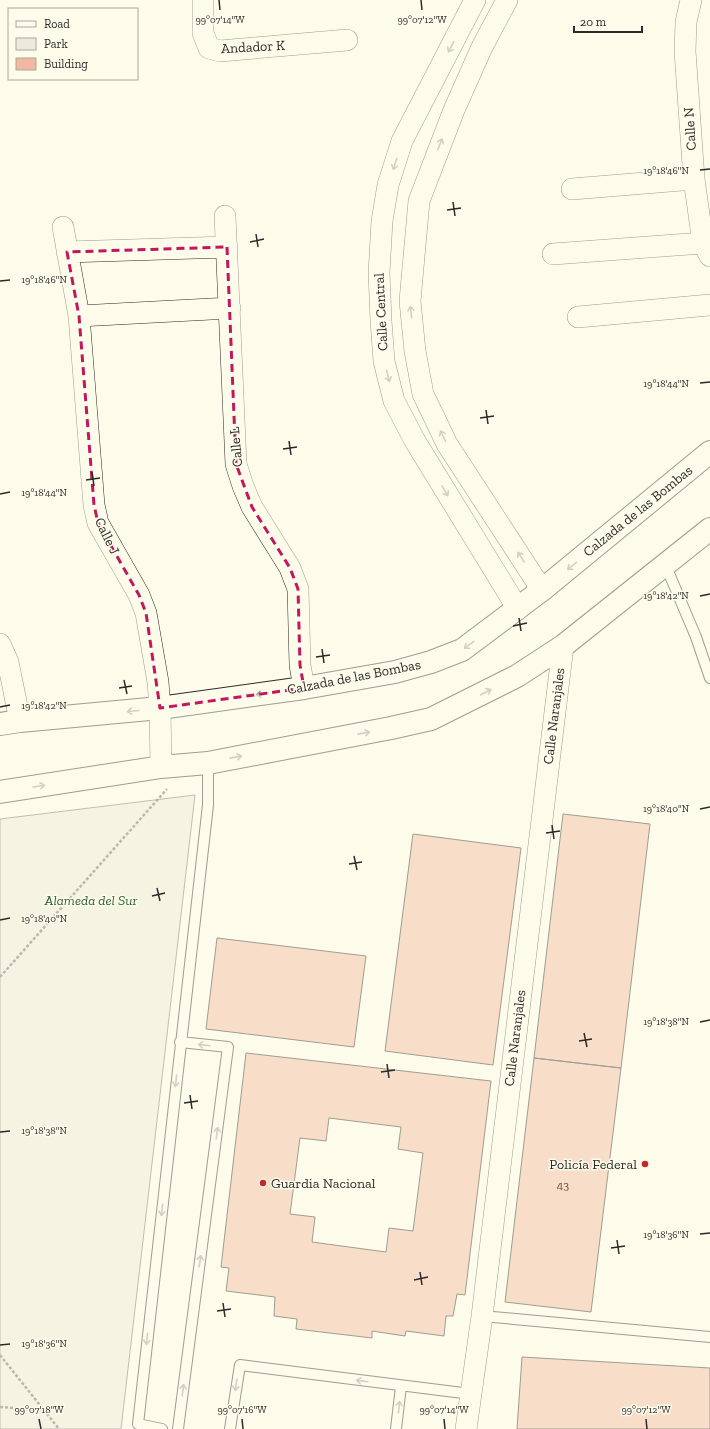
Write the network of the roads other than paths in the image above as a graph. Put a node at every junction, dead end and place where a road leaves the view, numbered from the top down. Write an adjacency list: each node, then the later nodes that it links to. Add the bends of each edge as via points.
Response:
1 (203, 0): 5 (street, Andador K, via 203,33 210,48 220,51)
2 (476, 0): 22 (street, Calle Central, one-way to 22, via 402,141 388,185 382,221 379,273 381,321 384,361 394,401 415,441)
3 (507, 0): 21 (street, Calle Central, one-way to 3, via 447,444 426,401 415,351 410,301 419,201 454,110 482,47)
4 (691, 0): 6 (street, Calle N, via 686,22 685,51)
5 (347, 40)
6 (694, 179): 7 (street); 11 (street, Calle N)
7 (572, 189)
8 (226, 216): 10 (street, Calle L)
9 (63, 227): 12 (street, Calle J)
10 (227, 247): 12 (street); 15 (street, Calle L)
11 (706, 249): 13 (street)
12 (67, 252): 16 (street, Calle J)
13 (553, 254)
14 (710, 304): 17 (street)
15 (230, 308): 16 (street); 26 (street, Calle L, via 236,464 242,486 252,507 290,568 298,589 300,664)
16 (79, 316): 27 (street, Calle J, via 94,505 98,524 139,595 146,613)
17 (578, 317)
18 (710, 452): 21 (main road, Calzada de las Bombas, one-way to 21)
19 (710, 529): 20 (main road)
20 (665, 564): 24 (main road); 25 (lane, via 696,637)
21 (542, 590): 22 (main road, Calzada de las Bombas)
22 (518, 609): 26 (main road, Calzada de las Bombas, one-way to 26, via 462,650 431,662 395,672)
23 (0, 644): 28 (street, via 8,662)
24 (563, 646): 29 (main road, one-way to 24, via 431,719 517,676); 33 (street, Calle Naranjales)
25 (710, 678)
26 (304, 688): 27 (main road, Calzada de las Bombas, one-way to 27)
27 (160, 708): 28 (main road, Calzada de las Bombas, one-way to 28); 30 (street, Calle J)
28 (10, 723)
29 (198, 764): 30 (main road); 32 (lane, via 208,806)
30 (161, 767): 31 (main road, one-way to 30)
31 (0, 792)
32 (180, 1042): 37 (lane, one-way to 37, via 138,1424); 38 (lane, one-way to 32, via 228,1048)
33 (482, 1316): 34 (lane); 36 (street, Calle Naranjales)
34 (710, 1337)
35 (401, 1386): 36 (lane); 39 (lane, one-way to 39, via 240,1365); 40 (lane, one-way to 35)
36 (471, 1394): 41 (street, Calle Naranjales)
37 (162, 1429)
38 (178, 1429)
39 (230, 1429)
40 (396, 1429)
41 (466, 1429)

